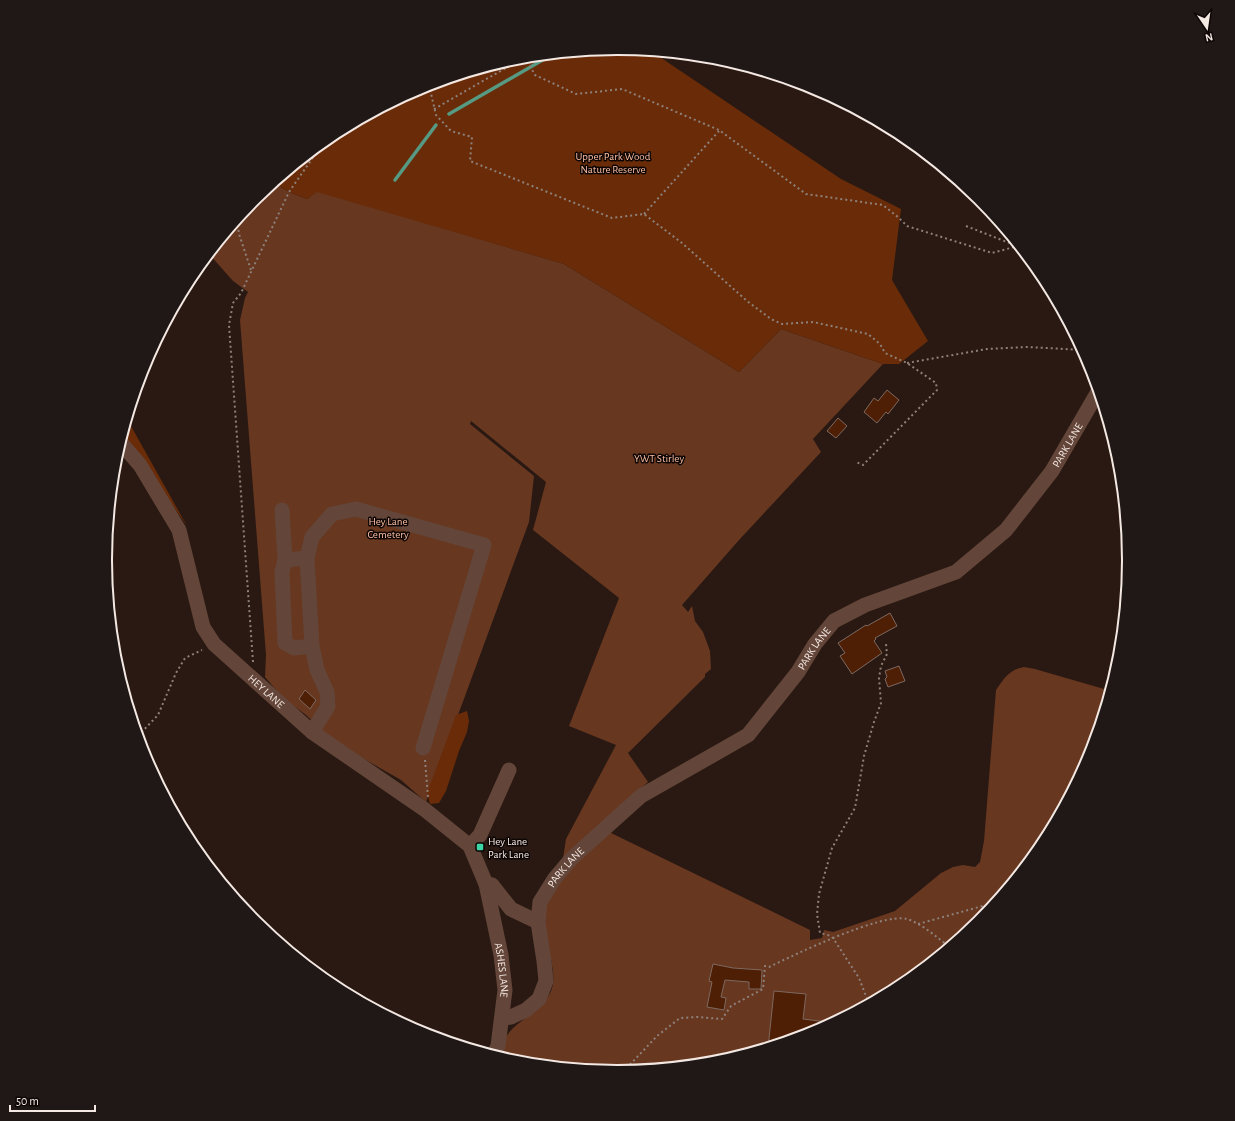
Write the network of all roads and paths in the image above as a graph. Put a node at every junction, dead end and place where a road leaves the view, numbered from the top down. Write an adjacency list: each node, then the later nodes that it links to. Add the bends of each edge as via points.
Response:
1 (528, 63): 5 (path, via 535,76 576,94 622,89)
2 (506, 68): 4 (path)
3 (430, 91): 4 (path)
4 (434, 109): 7 (path, via 436,115 451,131 472,137 470,161 612,218)
5 (719, 130): 7 (path); 11 (path, via 806,194 883,205 907,226 992,253)
6 (314, 156): 12 (path, via 289,192)
7 (644, 214): 14 (path, via 771,319 782,324 813,322 868,334 880,344 885,353)
8 (238, 226): 12 (path)
9 (966, 226): 10 (path)
10 (1011, 243)
11 (1014, 247)
12 (251, 271): 24 (path, via 241,293 233,303 229,324 254,664)
13 (1077, 350): 14 (path, via 1028,347 987,349)
14 (907, 363): 17 (path, via 936,383 937,390 863,465)
15 (1095, 396): 33 (street, PARK LANE, via 1052,471 1006,530 956,572 865,605 834,621 748,735 640,796 572,858 554,878 540,902)
16 (125, 448): 21 (street, HEY LANE, via 140,465 179,530 203,627)
17 (856, 462)
18 (282, 510): 20 (street)
19 (307, 558): 20 (street); 23 (street); 27 (street, via 312,537 332,514 356,509 484,545)
20 (285, 560): 23 (street, via 282,572 285,643 294,648)
21 (214, 644): 24 (street, HEY LANE); 25 (path, via 185,658 158,715)
22 (886, 644): 35 (path, via 887,654 879,678 881,704 864,756 855,808 832,848 819,894 816,914 820,933)
23 (312, 646): 26 (street, via 317,670 327,692 328,706)
24 (246, 674): 26 (street, HEY LANE)
25 (142, 732)
26 (312, 732): 29 (street, HEY LANE)
27 (423, 748): 29 (path, via 429,800)
28 (509, 770): 30 (street, via 480,835)
29 (424, 809): 30 (street, HEY LANE)
30 (470, 846): 31 (street, HEY LANE)
31 (486, 884): 33 (street, via 492,885 511,910); 38 (street, ASHES LANE, via 501,955 505,990)
32 (988, 905): 34 (path)
33 (538, 922): 38 (street, PARK LANE, via 546,981 539,999 526,1010 511,1018)
34 (918, 924): 35 (path, via 905,918 891,919); 36 (path)
35 (833, 938): 37 (path, via 859,978); 40 (path, via 765,966 763,989 731,1006 722,1019 680,1018 657,1036)
36 (947, 945)
37 (867, 1000)
38 (502, 1018): 39 (street, ASHES LANE)
39 (496, 1051)
40 (629, 1066)

